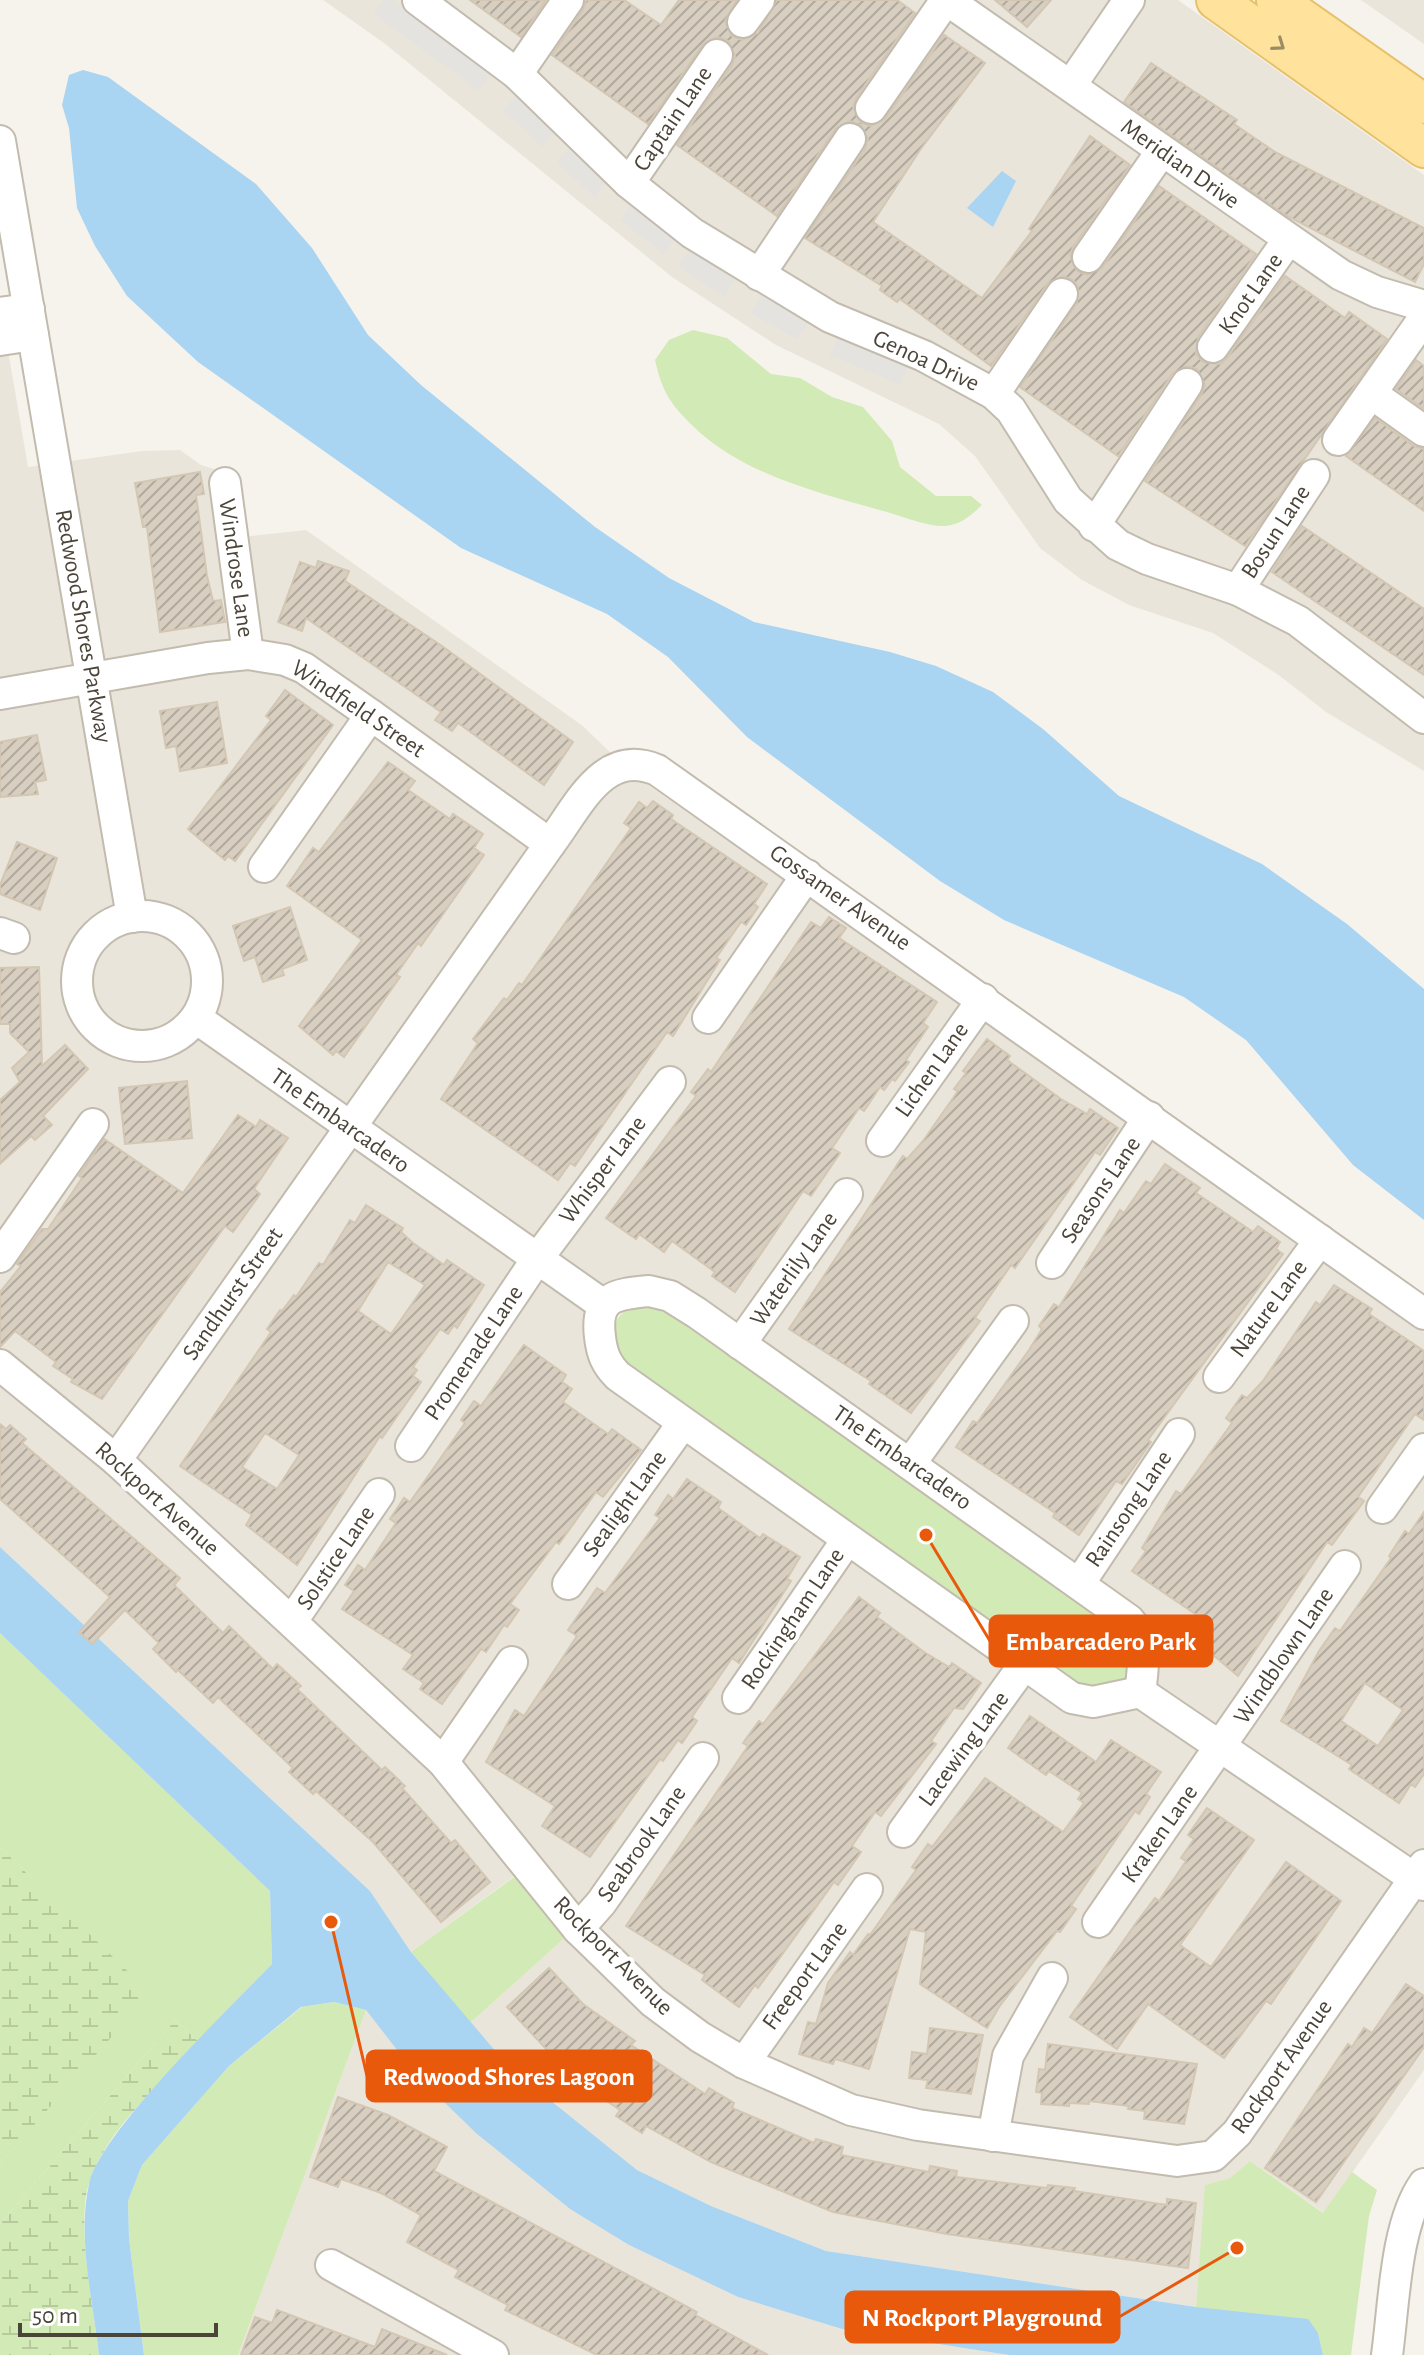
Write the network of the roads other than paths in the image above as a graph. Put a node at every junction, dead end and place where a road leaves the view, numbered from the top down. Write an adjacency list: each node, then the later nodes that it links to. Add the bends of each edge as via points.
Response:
1 (418, 0): 8 (street, Genoa Drive)
2 (568, 0): 8 (street)
3 (946, 0): 9 (street, Meridian Drive); 11 (street)
4 (1129, 0): 9 (street)
5 (1216, 0): 14 (main road, one-way to 14)
6 (1276, 0): 10 (main road)
7 (717, 55): 16 (street, Captain Lane)
8 (517, 74): 16 (street, Genoa Drive)
9 (1071, 85): 15 (street, Meridian Drive)
10 (1424, 104)
11 (871, 108)
12 (850, 139): 19 (street)
13 (0, 141): 23 (street, Redwood Shores Parkway)
14 (1424, 148)
15 (1161, 152): 17 (street, Meridian Drive); 18 (street)
16 (629, 183): 19 (street, Genoa Drive, via 692,233)
17 (1288, 240): 21 (street, Meridian Drive, via 1357,284); 25 (street, Knot Lane)
18 (1088, 257)
19 (759, 275): 27 (street, Genoa Drive, via 830,317 924,356)
20 (1062, 294): 27 (street)
21 (1424, 306)
22 (1424, 318): 28 (street)
23 (21, 319): 24 (street); 36 (street, Redwood Shores Parkway)
24 (0, 340)
25 (1213, 347)
26 (1187, 384): 33 (street)
27 (994, 394): 33 (street, Genoa Drive, via 1011,410 1068,500)
28 (1372, 394): 29 (street); 30 (street)
29 (1424, 431)
30 (1338, 440)
31 (1314, 475): 34 (street, Bosun Lane)
32 (225, 483): 35 (street, Windrose Lane)
33 (1094, 526): 34 (street, Genoa Drive, via 1147,559)
34 (1238, 590): 39 (street, Genoa Drive, via 1298,621)
35 (248, 654): 36 (street, Windfield Street); 38 (street, Windfield Street, via 304,668)
36 (92, 679): 37 (street); 43 (street, Redwood Shores Parkway)
37 (0, 694)
38 (371, 715): 40 (street, Windfield Street); 41 (street)
39 (1424, 718)
40 (550, 844): 42 (street, Gossamer Avenue, via 603,773 616,766 645,765); 50 (street, Gossamer Avenue)
41 (264, 867)
42 (807, 875): 44 (street, Gossamer Avenue); 46 (street)
43 (132, 917): 45 (street, via 176,926 198,946 207,989); 45 (street, via 97,935 82,958 77,984 91,1022 112,1039 152,1045 177,1036)
44 (983, 999): 48 (street, Gossamer Avenue); 51 (street, Lichen Lane)
45 (196, 1018): 50 (street, The Embarcadero)
46 (708, 1018)
47 (670, 1082): 55 (street, Whisper Lane)
48 (1149, 1117): 53 (street, Gossamer Avenue); 56 (street, Seasons Lane)
49 (93, 1124): 54 (street)
50 (350, 1129): 55 (street, The Embarcadero); 67 (street, Sandhurst Street)
51 (882, 1141)
52 (847, 1194): 60 (street, Waterlily Lane)
53 (1320, 1240): 58 (street, Gossamer Avenue); 62 (street, Nature Lane)
54 (0, 1257)
55 (537, 1259): 57 (street, The Embarcadero); 65 (street, Promenade Lane)
56 (1052, 1263)
57 (602, 1304): 60 (street, The Embarcadero, via 632,1292 670,1296); 63 (street, via 598,1318 605,1363)
58 (1424, 1314)
59 (1013, 1321): 68 (street)
60 (740, 1344): 68 (street, The Embarcadero)
61 (0, 1365): 67 (street, Rockport Avenue)
62 (1219, 1377)
63 (683, 1423): 71 (street); 73 (street, Sealight Lane)
64 (1179, 1434): 74 (street, Rainsong Lane)
65 (411, 1446)
66 (1424, 1449): 70 (street)
67 (116, 1460): 75 (street, Rockport Avenue)
68 (910, 1464): 74 (street, The Embarcadero)
69 (379, 1494): 75 (street, Solstice Lane)
70 (1382, 1508)
71 (847, 1540): 77 (street); 79 (street, Rockingham Lane)
72 (1345, 1566): 80 (street, Windblown Lane)
73 (568, 1584)
74 (1079, 1584): 78 (street, The Embarcadero, via 1136,1629 1144,1667)
75 (292, 1621): 82 (street, Rockport Avenue)
76 (512, 1662): 82 (street)
77 (1024, 1665): 78 (street, via 1080,1700 1116,1700); 83 (street, Lacewing Lane)
78 (1140, 1692): 80 (street)
79 (738, 1698)
80 (1222, 1746): 84 (street); 86 (street, Kraken Lane)
81 (703, 1758): 87 (street, Seabrook Lane)
82 (443, 1762): 87 (street, Rockport Avenue)
83 (903, 1832)
84 (1421, 1876): 90 (street, Rockport Avenue, via 1237,2133 1213,2156 1177,2161)
85 (867, 1889): 89 (street, Freeport Lane)
86 (1098, 1922)
87 (578, 1929): 89 (street, Rockport Avenue, via 653,2002)
88 (1052, 1978): 90 (street, via 1008,2056)
89 (744, 2063): 90 (street, Rockport Avenue, via 851,2110)
90 (993, 2136)
91 (1424, 2184): 94 (street, via 1407,2225)
92 (331, 2265): 93 (street)
93 (493, 2355)
94 (1387, 2355)

